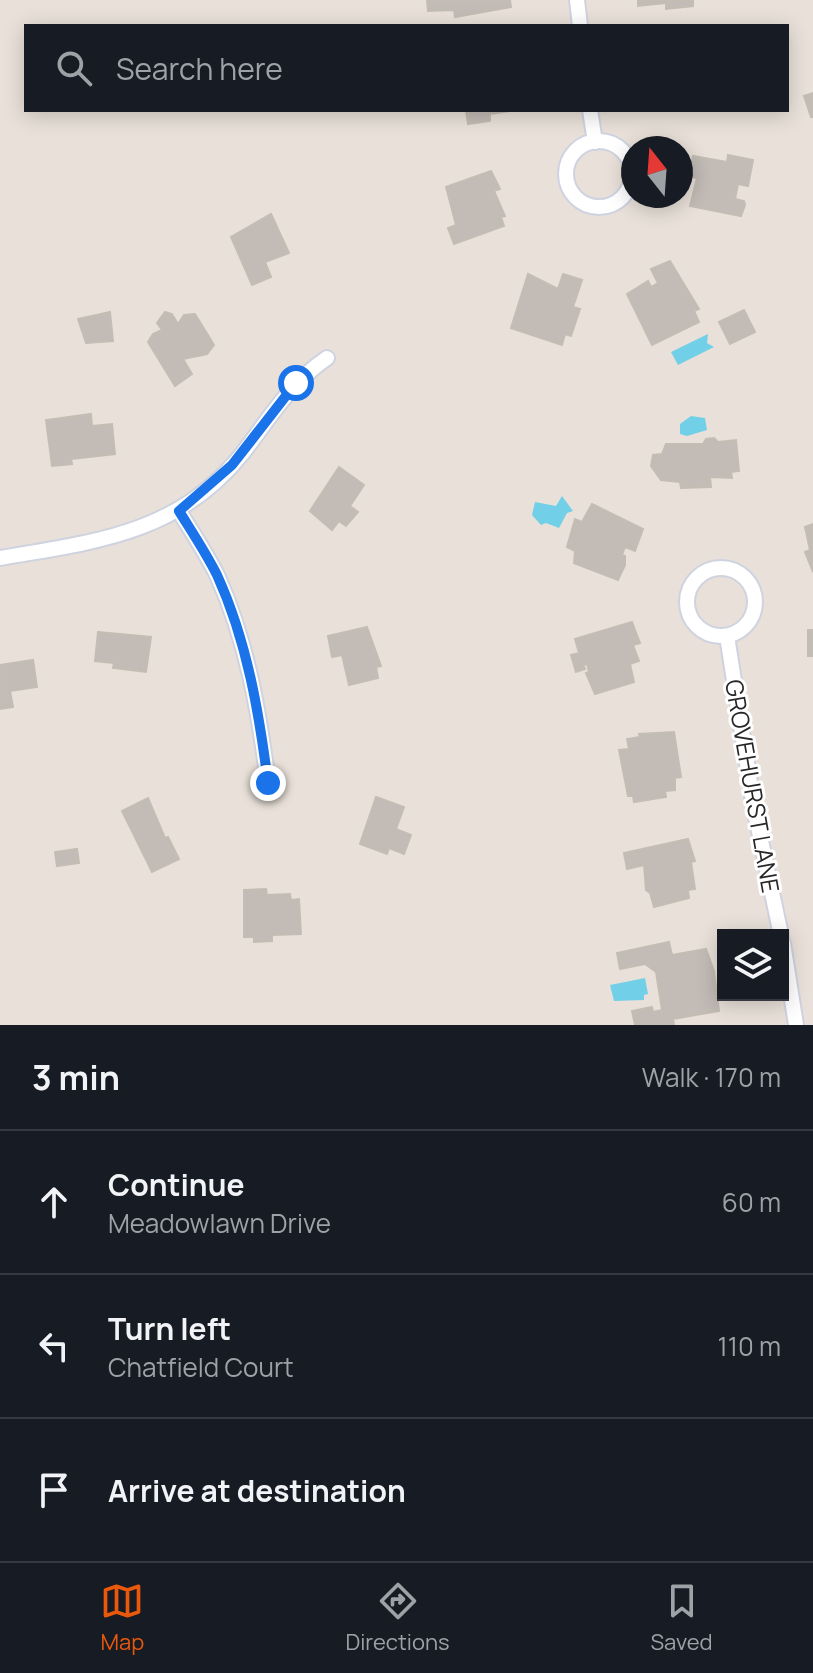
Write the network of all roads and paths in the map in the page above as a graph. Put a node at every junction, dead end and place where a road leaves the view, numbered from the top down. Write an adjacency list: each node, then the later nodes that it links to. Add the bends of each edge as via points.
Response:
1 (577, 0): 2 (street)
2 (580, 24)
3 (590, 112): 4 (street)
4 (595, 142): 4 (street, via 571,156 565,178 581,203 602,208 628,192 632,171 622,150)
5 (327, 358): 6 (street, via 296,383 225,473)
6 (179, 511): 7 (street, via 119,535); 9 (street, via 216,574 243,642)
7 (0, 558)
8 (727, 636): 8 (street, via 746,626 755,595 743,575 709,570 692,585 687,607 697,626); 10 (street, GROVEHURST LANE)
9 (268, 783)
10 (780, 929)
11 (789, 981): 12 (street)
12 (796, 1025)

